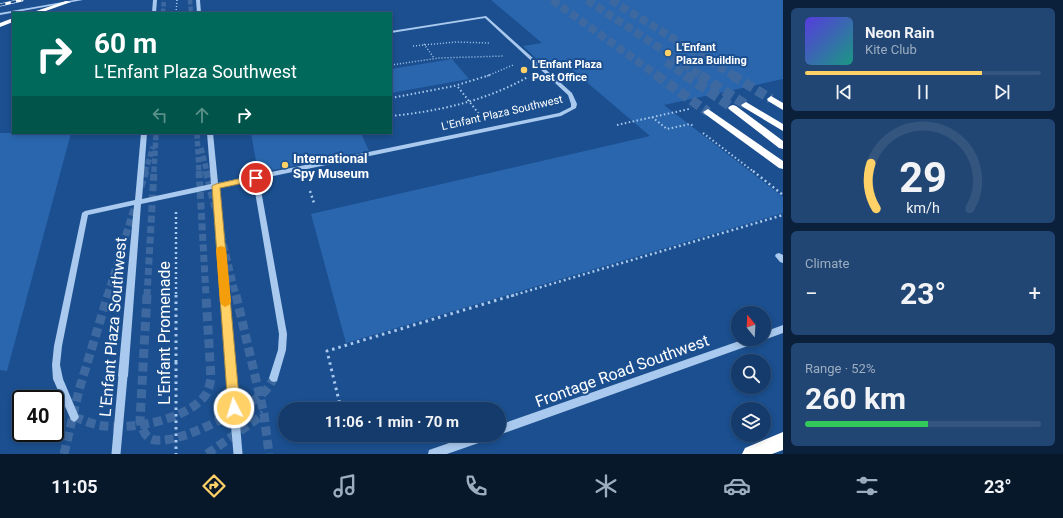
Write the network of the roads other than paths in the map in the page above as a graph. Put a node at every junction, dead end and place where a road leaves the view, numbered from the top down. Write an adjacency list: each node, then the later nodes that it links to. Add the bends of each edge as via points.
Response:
1 (81, 0): 4 (street)
2 (155, 0): 6 (street)
3 (198, 0): 7 (street)
4 (68, 2): 5 (highway); 8 (street)
5 (36, 12)
6 (154, 12)
7 (199, 12)
8 (0, 14)
9 (12, 20): 10 (highway)
10 (0, 25)
11 (392, 32): 22 (street, L'Enfant Plaza Southwest, via 486,17 570,94 573,108 561,114)
12 (771, 99): 14 (highway)
13 (746, 105): 17 (highway)
14 (783, 106)
15 (733, 108): 20 (highway)
16 (708, 112): 21 (highway)
17 (783, 128)
18 (144, 134): 24 (street, L'Enfant Plaza Southwest)
19 (210, 134): 23 (street)
20 (783, 146)
21 (783, 166)
22 (256, 178): 23 (street, L'Enfant Plaza Southwest); 28 (street, via 283,334 282,350)
23 (216, 186): 24 (street, L'Enfant Plaza Southwest); 34 (street, bridge)
24 (139, 202): 29 (street, via 85,213 56,365 58,379); 33 (street, L'Enfant Plaza Southwest, bridge)
25 (783, 329): 26 (street)
26 (771, 333)
27 (736, 346): 30 (street, Frontage Road Southwest)
28 (274, 378)
29 (74, 417)
30 (506, 428)
31 (783, 441): 36 (highway)
32 (466, 442): 35 (street)
33 (116, 454)
34 (238, 454)
35 (433, 454)
36 (751, 454)

